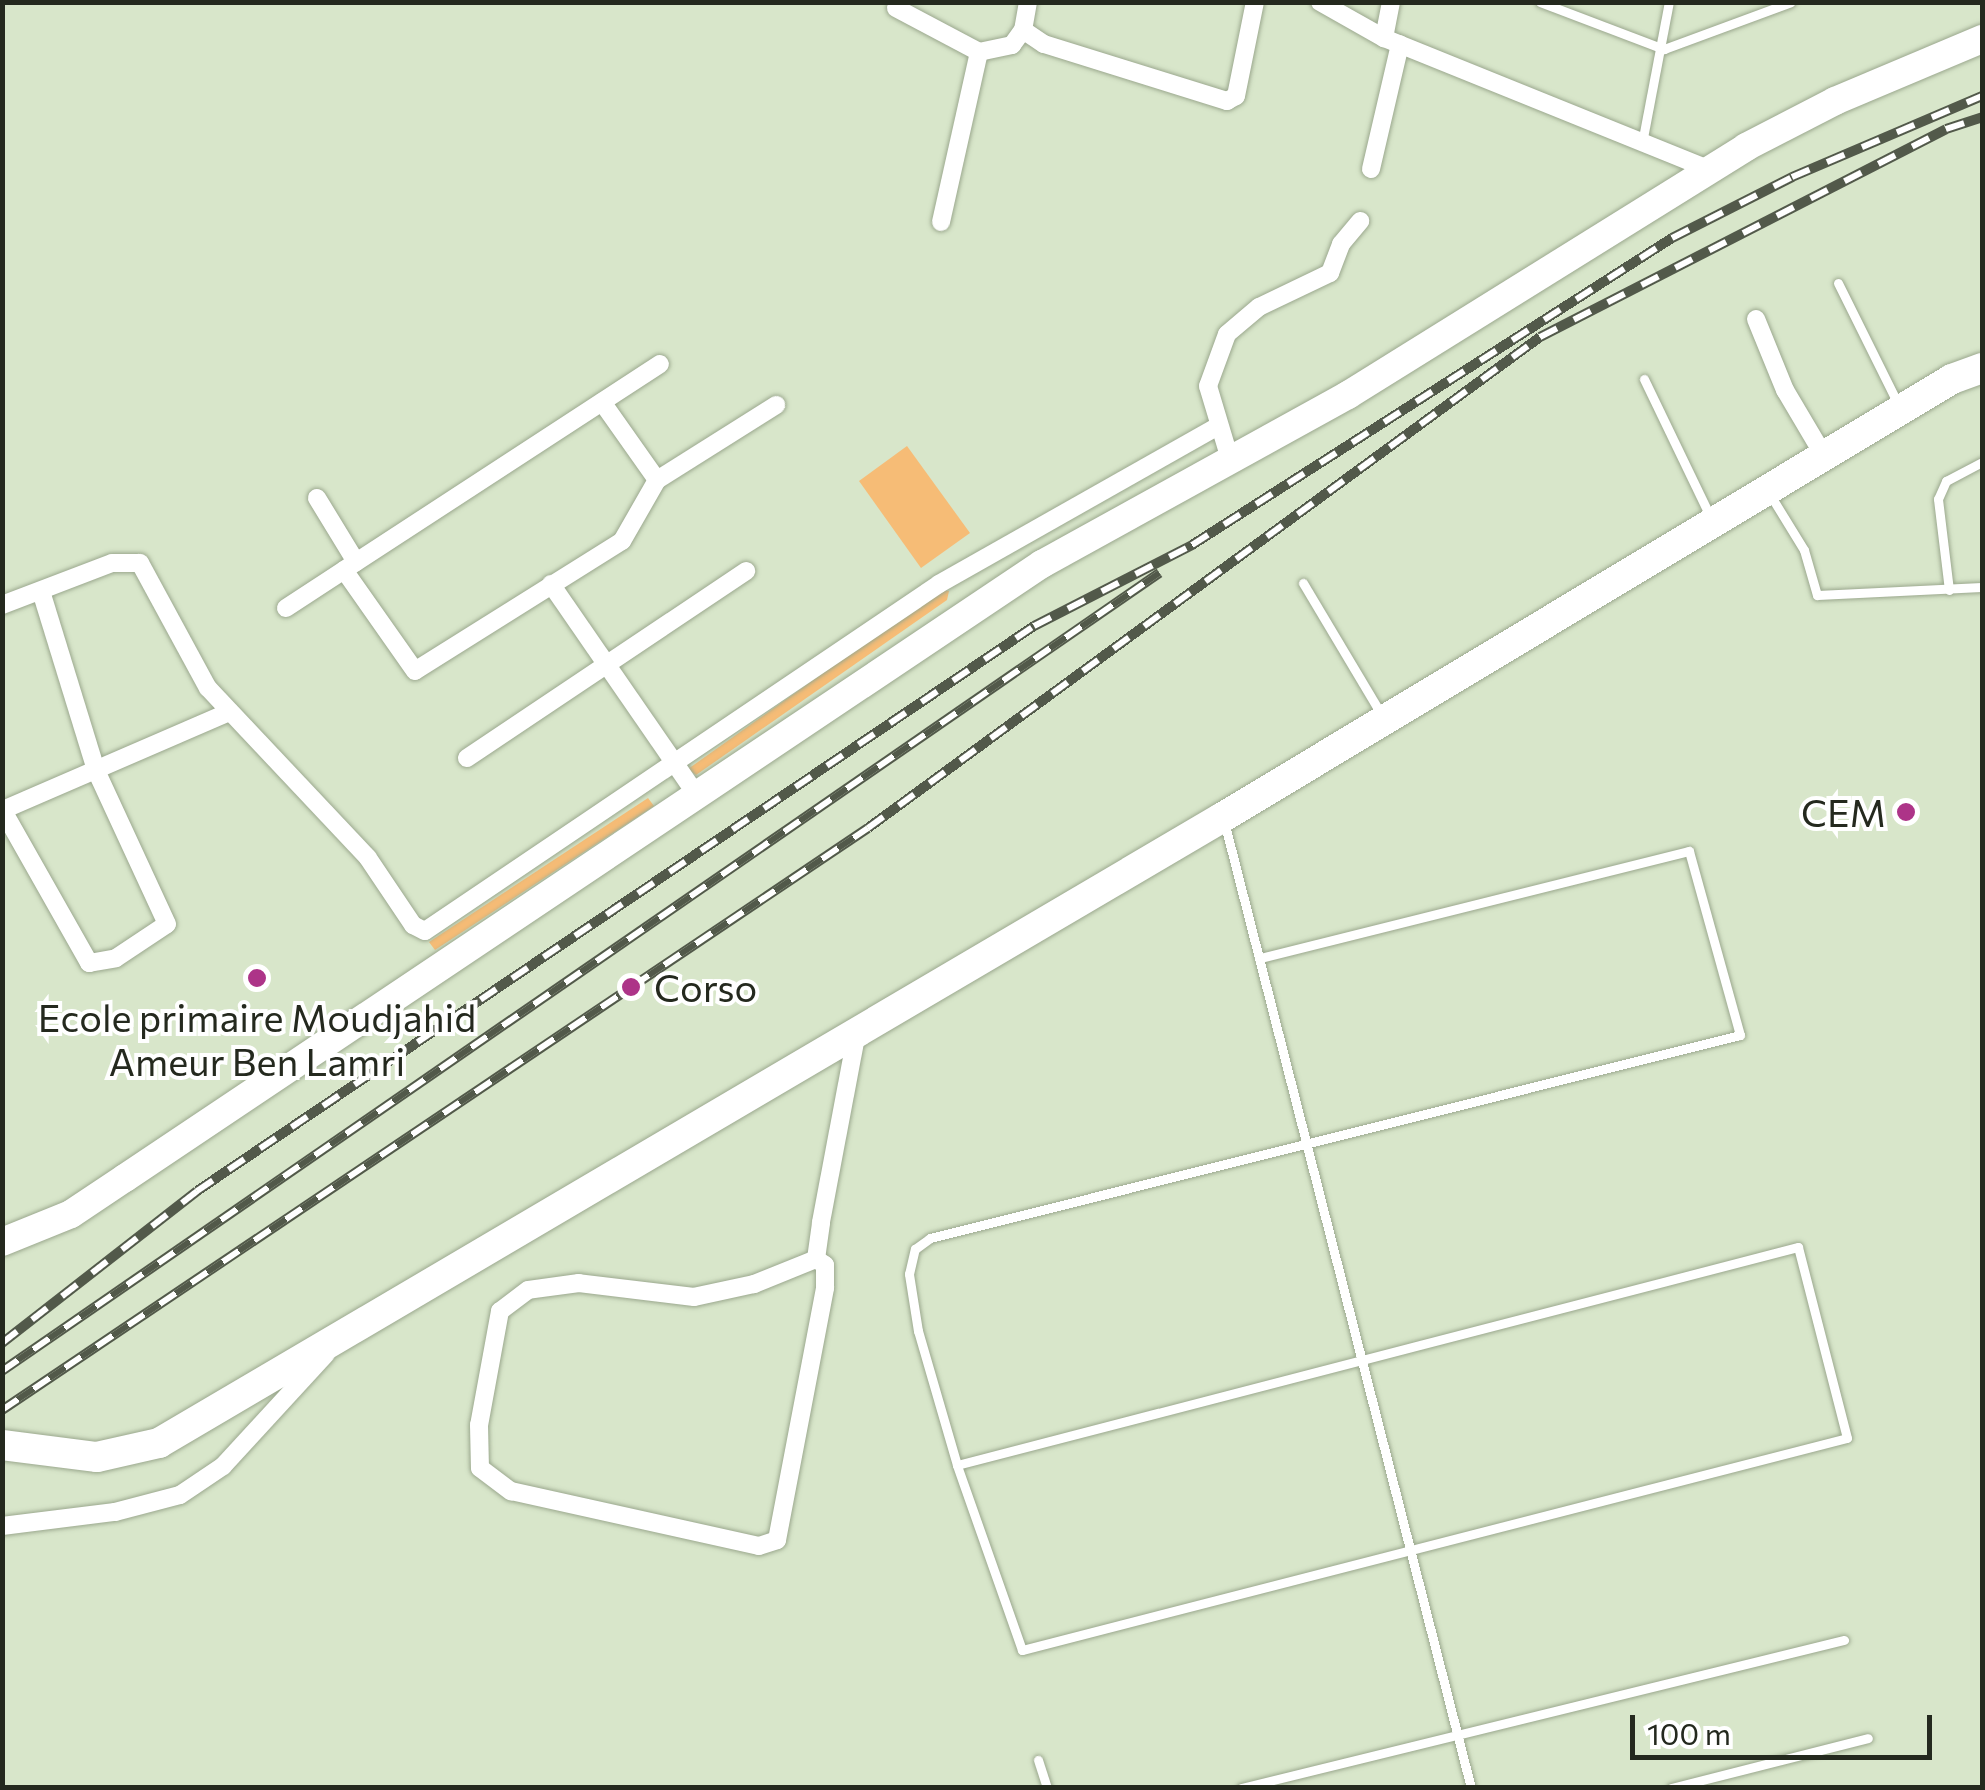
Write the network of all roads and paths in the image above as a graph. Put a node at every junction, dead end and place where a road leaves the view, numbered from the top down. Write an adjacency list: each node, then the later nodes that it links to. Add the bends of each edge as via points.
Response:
1 (1028, 2): 9 (street)
2 (1255, 2): 9 (street, via 1236,96 1227,101 1044,44)
3 (1320, 2): 11 (street)
4 (1391, 2): 11 (street)
5 (1540, 2): 12 (lane)
6 (1670, 2): 12 (lane)
7 (1791, 2): 12 (lane)
8 (896, 8): 13 (street)
9 (1023, 30): 13 (street, via 1012,45)
10 (1982, 39): 16 (street, via 1835,101)
11 (1392, 41): 14 (street); 15 (street)
12 (1664, 49): 14 (lane)
13 (979, 52): 18 (street)
14 (1642, 143): 16 (street)
15 (1372, 169)
16 (1708, 170): 28 (street, via 1348,395)
17 (1360, 221): 27 (street, via 1330,273 1259,307 1227,334 1208,386)
18 (941, 222)
19 (1838, 283): 26 (lane)
20 (1756, 318): 29 (street, via 1785,390)
21 (660, 364): 24 (street)
22 (1982, 368): 26 (main road)
23 (1644, 378): 34 (lane)
24 (602, 402): 31 (street); 35 (street)
25 (776, 405): 31 (street)
26 (1901, 410): 29 (main road)
27 (1218, 426): 28 (street); 48 (street, via 938,584)
28 (1230, 456): 50 (street, via 954,618)
29 (1824, 456): 32 (main road)
30 (1982, 462): 40 (lane, via 1946,481 1938,499)
31 (656, 480): 38 (street, via 622,541)
32 (1767, 491): 34 (main road); 40 (lane, via 1804,550 1817,595)
33 (316, 498): 35 (street)
34 (1714, 523): 46 (main road)
35 (350, 566): 38 (street, via 414,670); 43 (street)
36 (746, 571): 44 (street)
37 (1303, 583): 46 (lane)
38 (551, 584): 44 (street)
39 (1982, 587): 40 (lane)
40 (1948, 590)
41 (42, 595): 42 (street); 45 (street, via 112,562 140,563 208,688); 49 (street)
42 (2, 605)
43 (286, 608)
44 (608, 666): 47 (street); 48 (street)
45 (230, 712): 48 (street, via 368,858 413,925 425,931); 49 (street)
46 (1385, 720): 52 (main road)
47 (467, 758)
48 (673, 761): 50 (street)
49 (96, 770): 51 (street); 51 (street, via 168,920 116,958 89,962 79,952)
50 (696, 796): 56 (street, via 71,1214)
51 (3, 809)
52 (1223, 817): 53 (lane); 54 (main road)
53 (1259, 958): 55 (lane); 55 (lane, via 1688,851 1740,1036)
54 (857, 1029): 57 (street); 58 (main road)
55 (1307, 1144): 59 (lane); 61 (lane, via 930,1238 915,1249 909,1274 918,1332)
56 (2, 1242)
57 (816, 1259): 57 (street, via 825,1265 825,1288 777,1540 759,1546 511,1490 480,1468 478,1426 500,1311 528,1290 579,1283 694,1296 754,1284)
58 (339, 1340): 60 (main road, via 158,1442 98,1457); 62 (street, via 223,1466 180,1495 115,1512)
59 (1362, 1361): 61 (lane); 63 (lane); 63 (lane, via 1798,1247 1823,1342 1847,1438)
60 (2, 1445)
61 (957, 1466): 63 (lane, via 1022,1650)
62 (2, 1526)
63 (1411, 1551): 65 (lane)
64 (1844, 1640): 65 (lane)
65 (1459, 1738): 69 (lane); 70 (lane)
66 (1868, 1738): 71 (lane)
67 (1038, 1760): 68 (lane)
68 (1047, 1788)
69 (1242, 1788)
70 (1471, 1788)
71 (1671, 1788)

